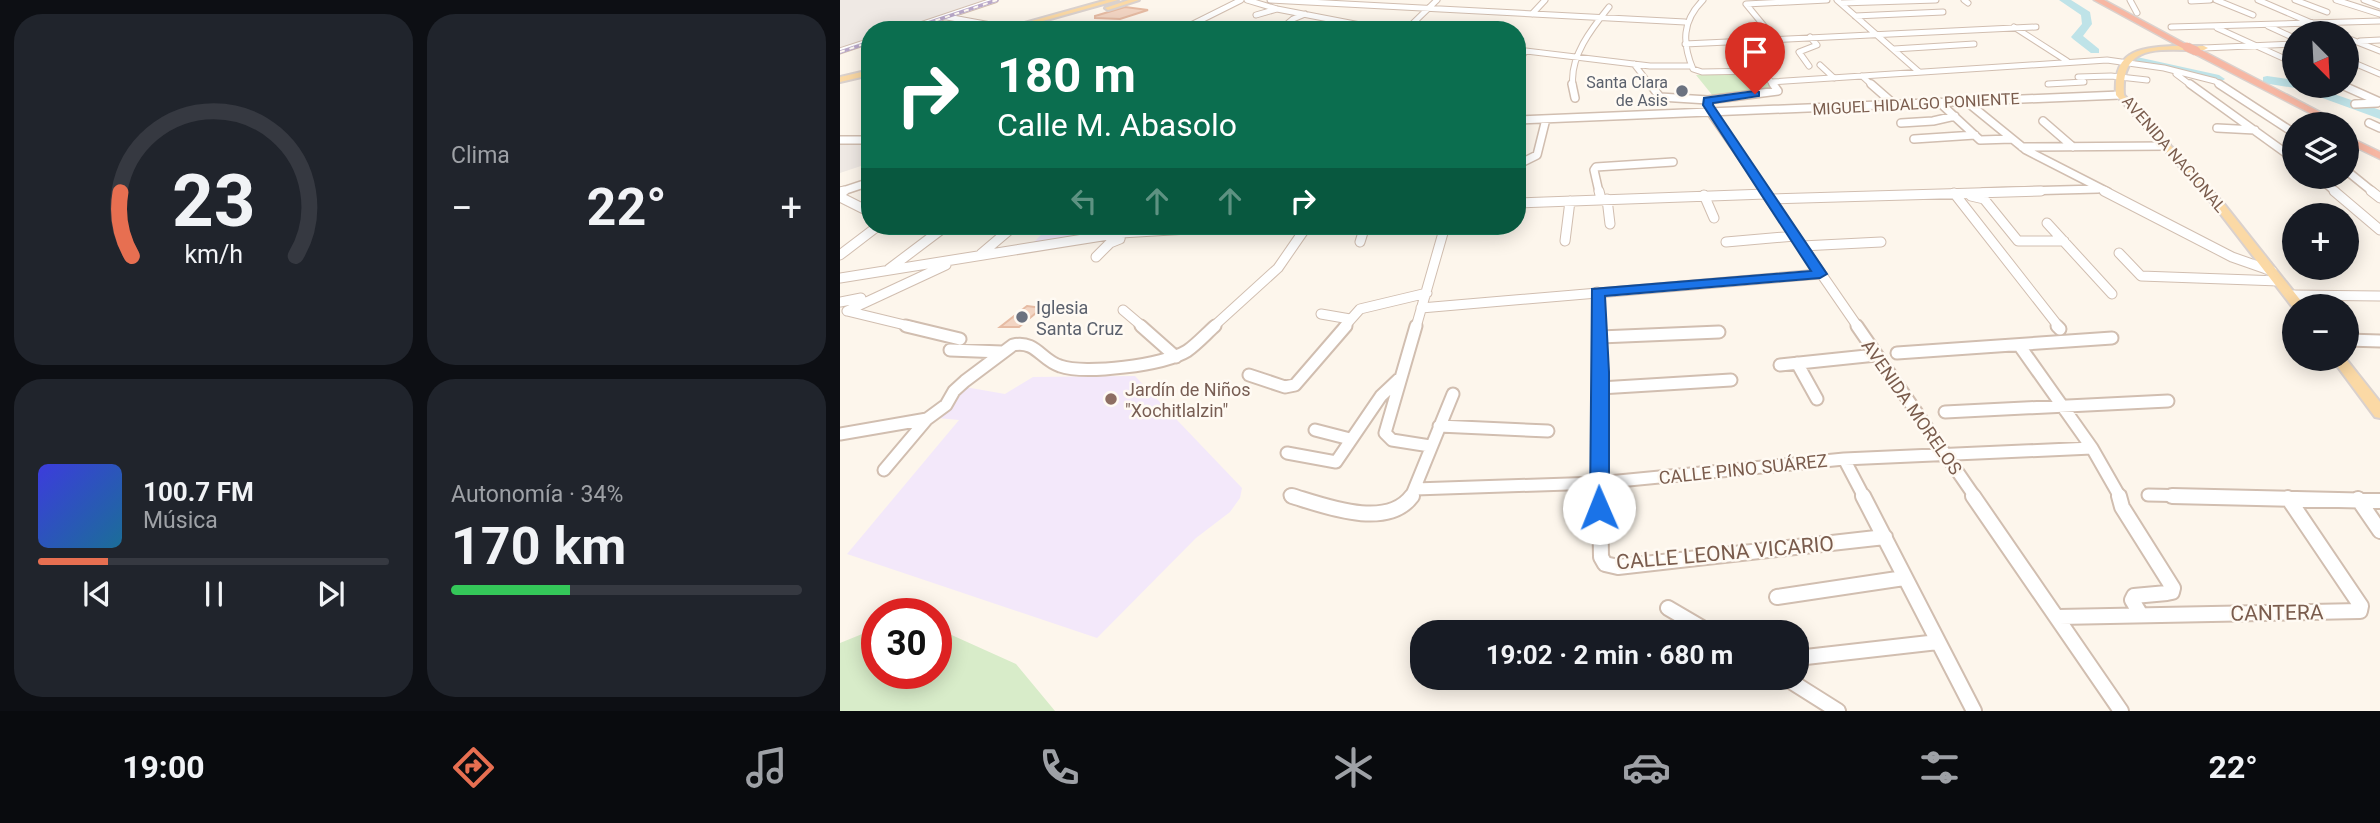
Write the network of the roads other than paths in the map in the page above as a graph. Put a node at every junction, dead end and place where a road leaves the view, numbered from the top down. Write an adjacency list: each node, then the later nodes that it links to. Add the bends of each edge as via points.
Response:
1 (995, 0): 41 (street)
2 (1115, 0): 45 (main road)
3 (1136, 0): 46 (main road)
4 (1241, 0): 47 (street)
5 (1247, 0): 31 (street)
6 (1270, 0): 7 (street)
7 (1276, 0): 8 (street)
8 (1289, 0): 23 (street)
9 (1437, 0): 30 (street)
10 (1545, 0): 37 (street)
11 (1703, 0): 53 (street)
12 (1827, 0): 24 (street)
13 (1907, 0): 14 (street); 25 (street)
14 (1936, 0)
15 (2130, 0): 35 (street)
16 (2210, 0): 27 (street)
17 (2216, 0): 39 (street)
18 (2258, 0): 51 (street)
19 (2295, 0): 34 (street)
20 (2336, 0): 32 (street)
21 (2347, 0): 32 (street)
22 (2364, 0): 32 (street)
23 (1315, 1): 28 (street)
24 (1771, 1): 64 (street, via 1747,3)
25 (1839, 1): 40 (street)
26 (2093, 1): 74 (highway); 74 (highway)
27 (2191, 1)
28 (1352, 2): 30 (street)
29 (1609, 7): 42 (street)
30 (1428, 8): 37 (street); 50 (street)
31 (1277, 9): 36 (street); 38 (street)
32 (2380, 10)
33 (1943, 12): 40 (street)
34 (2327, 12)
35 (2137, 13)
36 (1305, 14): 48 (street); 49 (street)
37 (1532, 14): 42 (street)
38 (1256, 15)
39 (2253, 15)
40 (1856, 16): 61 (street)
41 (944, 17): 43 (street); 44 (street)
42 (1601, 17): 53 (street); 78 (street)
43 (932, 21)
44 (964, 21)
45 (1035, 21)
46 (1058, 21)
47 (1199, 21)
48 (1291, 21)
49 (1340, 21)
50 (1415, 21)
51 (2307, 21)
52 (2380, 21): 54 (street)
53 (1685, 22): 69 (street)
54 (2359, 22)
55 (2282, 24): 56 (street)
56 (2264, 25): 57 (street); 62 (street)
57 (2213, 26): 60 (street); 72 (street)
58 (2014, 27): 59 (street); 61 (street); 80 (street)
59 (2036, 27)
60 (2171, 27)
61 (1876, 33): 63 (street); 73 (street)
62 (2282, 33)
63 (1810, 37): 64 (street); 85 (street, via 1817,45 1799,52)
64 (1774, 38): 69 (street)
65 (2380, 40): 66 (street)
66 (2359, 42)
67 (2359, 43): 77 (street)
68 (861, 44): 75 (street)
69 (1685, 44): 87 (street)
70 (1974, 44): 73 (street)
71 (2282, 45): 72 (street)
72 (2257, 46): 74 (street); 79 (street)
73 (1894, 49): 89 (street)
74 (2189, 49): 81 (main road, via 2150,51); 109 (highway); 110 (highway)
75 (840, 51)
76 (1526, 51): 78 (street)
77 (2380, 51)
78 (1579, 57): 82 (street); 102 (street, via 1572,77)
79 (2282, 57)
80 (2068, 61): 81 (street); 89 (street)
81 (2122, 62): 88 (street); 94 (main road, AVENIDA NACIONAL)
82 (1634, 64): 87 (street); 103 (street, via 1658,97)
83 (1820, 65): 95 (street)
84 (2359, 65): 92 (street)
85 (1809, 66)
86 (861, 67): 90 (main road)
87 (1694, 69): 98 (street, via 1758,71)
88 (2177, 71): 118 (street, via 2215,81); 121 (street)
89 (1919, 72): 93 (street)
90 (840, 73)
91 (861, 74): 96 (main road)
92 (2380, 75)
93 (1862, 76): 95 (street); 108 (street)
94 (2119, 76): 97 (street); 99 (street, via 2081,76 2084,82); 101 (main road, AVENIDA NACIONAL)
95 (1834, 78): 98 (street)
96 (840, 80)
97 (2147, 80)
98 (1772, 82): 103 (street, via 1778,91)
99 (2049, 84)
100 (2359, 93): 106 (street)
101 (2120, 95): 104 (street, MIGUEL HIDALGO PONIENTE); 129 (main road, AVENIDA NACIONAL)
102 (1575, 97)
103 (1707, 100): 111 (street, AVENIDA MORELOS)
104 (1967, 102): 105 (street, MIGUEL HIDALGO PONIENTE); 125 (street)
105 (1940, 103): 108 (street, MIGUEL HIDALGO PONIENTE); 112 (street)
106 (2380, 103): 107 (street)
107 (2355, 104)
108 (1895, 106): 111 (street, MIGUEL HIDALGO PONIENTE)
109 (2298, 112)
110 (2313, 112)
111 (1711, 113): 114 (street, MIGUEL HIDALGO PONIENTE); 144 (street, AVENIDA MORELOS)
112 (1955, 116): 117 (street); 122 (street)
113 (1526, 120): 114 (street, MIGUEL HIDALGO PONIENTE)
114 (1546, 120): 135 (street, via 1537,155)
115 (2043, 121): 132 (street)
116 (2380, 121): 120 (street, via 2369,123)
117 (1901, 123)
118 (2282, 125)
119 (2217, 128): 121 (street)
120 (2380, 128)
121 (2255, 130): 133 (street)
122 (1975, 135): 124 (street); 125 (street, via 1983,140)
123 (2359, 135): 130 (highway)
124 (1914, 139)
125 (2012, 139): 131 (street)
126 (840, 140): 127 (street)
127 (861, 140)
128 (2359, 145): 134 (highway)
129 (2167, 146): 132 (street); 176 (main road, AVENIDA NACIONAL)
130 (2380, 146)
131 (2021, 147): 132 (street); 139 (street)
132 (2073, 147)
133 (2282, 150)
134 (2380, 156)
135 (1526, 160)
136 (1673, 162): 146 (street, via 1596,167)
137 (2359, 181): 145 (street)
138 (861, 186): 142 (street)
139 (2101, 189): 141 (street); 176 (street, via 2232,257)
140 (2332, 189): 155 (street)
141 (1956, 193): 144 (street); 166 (street, via 1984,199 2018,241); 192 (street)
142 (840, 195): 149 (street)
143 (1704, 195): 144 (street); 146 (street); 152 (street)
144 (1768, 196): 165 (street, AVENIDA MORELOS)
145 (2380, 198)
146 (1604, 199): 147 (street); 153 (street)
147 (1570, 201): 148 (street); 164 (street)
148 (1526, 203)
149 (853, 204): 150 (street); 151 (street)
150 (840, 208)
151 (861, 208)
152 (1714, 218)
153 (1610, 223)
154 (2047, 223): 166 (street)
155 (2380, 230)
156 (866, 235): 172 (street)
157 (934, 235): 175 (street)
158 (1003, 235): 171 (street)
159 (1108, 235): 171 (street)
160 (1121, 235): 173 (street)
161 (1301, 235): 204 (street, via 1278,268)
162 (1362, 235): 167 (street)
163 (1443, 235): 181 (street)
164 (1565, 241)
165 (1798, 241): 168 (street); 169 (street); 177 (street, AVENIDA MORELOS)
166 (2064, 241): 182 (street)
167 (1360, 242)
168 (1726, 242)
169 (1881, 243)
170 (2119, 253): 179 (street, via 2145,277)
171 (979, 255): 174 (street)
172 (840, 256)
173 (1096, 257)
174 (960, 259): 175 (street); 184 (street)
175 (887, 270): 178 (street)
176 (2272, 271): 179 (main road, AVENIDA NACIONAL)
177 (1820, 274): 180 (street); 203 (street, AVENIDA MORELOS)
178 (840, 278)
179 (2279, 281): 183 (main road, AVENIDA NACIONAL)
180 (1597, 292): 188 (street); 194 (street, CALLE LEONA VICARIO)
181 (1427, 293): 188 (street); 191 (street, via 1365,307)
182 (2112, 294)
183 (2289, 294)
184 (877, 296): 187 (street); 196 (street, via 847,312)
185 (2359, 296): 186 (street)
186 (2380, 296)
187 (840, 302)
188 (1421, 308): 209 (street)
189 (1123, 310): 204 (street)
190 (1321, 314): 191 (street)
191 (1350, 319): 208 (street, via 1295,385 1285,387)
192 (2060, 329)
193 (1719, 331): 194 (street)
194 (1600, 337): 211 (street, CALLE LEONA VICARIO)
195 (2112, 338): 199 (street)
196 (960, 339)
197 (2359, 340): 198 (street)
198 (2380, 341)
199 (2019, 345): 202 (street); 215 (street)
200 (950, 350): 201 (street)
201 (1002, 352): 204 (street, via 1022,342 1030,344 1061,367); 218 (street)
202 (1897, 353)
203 (1876, 355): 205 (street); 227 (street, AVENIDA MORELOS)
204 (1176, 357)
205 (1797, 363): 206 (street); 213 (street)
206 (1780, 365)
207 (2348, 371): 217 (main road)
208 (1249, 375)
209 (1399, 379): 223 (street); 224 (street, via 1385,436)
210 (1731, 380): 211 (street)
211 (1600, 388): 230 (street, CALLE LEONA VICARIO)
212 (1453, 394): 219 (street)
213 (1816, 399)
214 (2168, 401): 215 (street)
215 (2065, 406): 216 (street); 225 (street)
216 (1945, 412)
217 (2380, 413)
218 (927, 419): 222 (street); 229 (street)
219 (1439, 426): 221 (street); 224 (street)
220 (1315, 430): 223 (street)
221 (1548, 430)
222 (840, 434)
223 (1350, 439): 226 (street, via 1335,463)
224 (1430, 446): 231 (street)
225 (2092, 447): 227 (street, CALLE PINO SUÁREZ); 242 (street, via 2118,490 2122,507 2173,588 2166,594 2134,596)
226 (1287, 453)
227 (1944, 454): 228 (street, CALLE PINO SUÁREZ); 243 (street, AVENIDA MORELOS)
228 (1844, 459): 230 (street, CALLE PINO SUÁREZ); 238 (street)
229 (884, 470)
230 (1598, 483): 231 (street, CALLE PINO SUÁREZ); 238 (street, CALLE LEONA VICARIO, via 1601,557 1611,566)
231 (1415, 489): 232 (street, via 1394,511 1354,510)
232 (1290, 495)
233 (2148, 495): 234 (street)
234 (2288, 498): 235 (street); 242 (street, CANTERA, via 2361,610)
235 (2358, 499): 236 (street); 237 (street)
236 (2380, 500)
237 (2380, 531)
238 (1885, 537): 239 (street)
239 (1904, 578): 240 (street); 245 (street)
240 (1777, 597)
241 (1668, 608): 244 (street)
242 (2141, 615): 243 (street, CANTERA)
243 (2059, 617): 250 (street, AVENIDA MORELOS)
244 (1688, 620)
245 (1938, 642): 246 (street); 249 (street)
246 (1809, 657)
247 (1805, 690): 248 (street)
248 (1838, 711)
249 (1974, 711)
250 (2121, 711)

